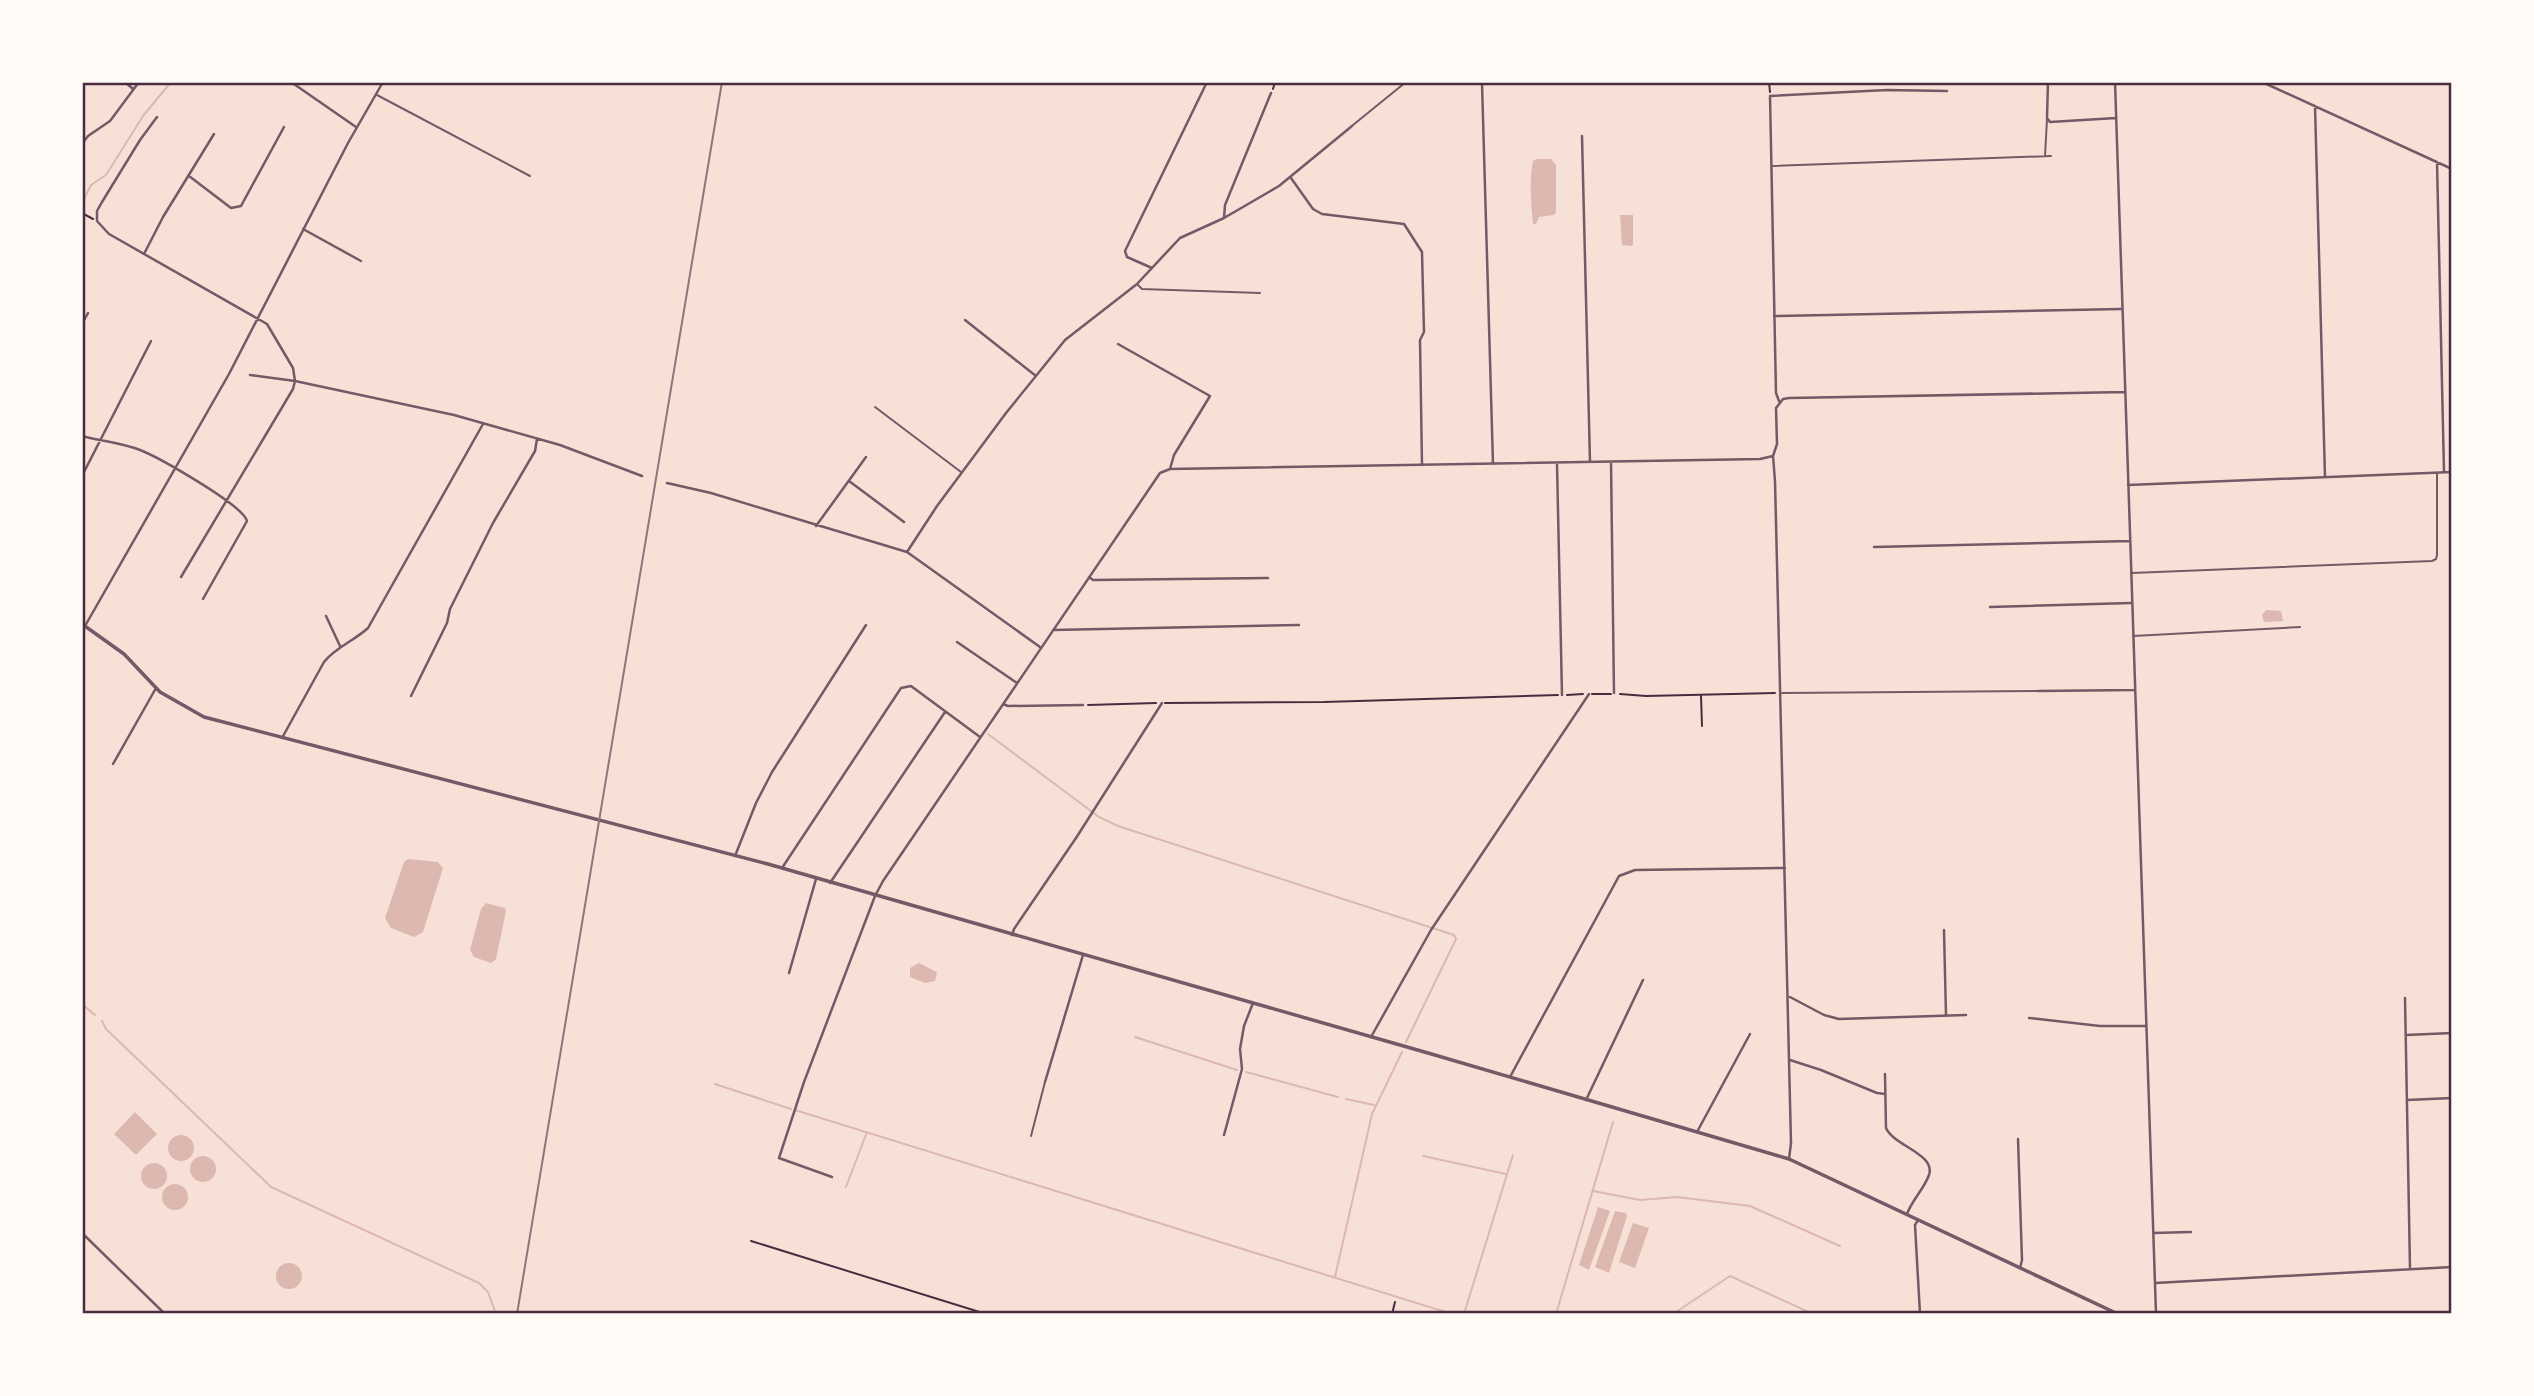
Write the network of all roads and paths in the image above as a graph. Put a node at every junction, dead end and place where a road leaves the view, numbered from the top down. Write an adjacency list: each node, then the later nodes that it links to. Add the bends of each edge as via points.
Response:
1 (125, 82): 13 (street)
2 (139, 82): 13 (street)
3 (290, 82): 24 (street)
4 (383, 82): 16 (street)
5 (1207, 82): 42 (street, via 1125,251 1127,257)
6 (1275, 82): 15 (path)
7 (1406, 82): 22 (lane)
8 (1769, 82): 17 (path)
9 (2048, 82): 20 (street)
10 (2115, 82): 21 (street)
11 (2262, 82): 18 (street)
12 (1482, 83): 68 (street)
13 (133, 89): 27 (street, via 110,121)
14 (1947, 92): 17 (street)
15 (1271, 93): 37 (street, via 1225,205)
16 (377, 95): 24 (street); 34 (lane)
17 (1770, 96): 31 (street)
18 (2315, 106): 30 (street); 78 (street)
19 (157, 117): 38 (street, via 97,211)
20 (2047, 118): 21 (street, via 2054,123); 29 (lane)
21 (2116, 118): 45 (street)
22 (1353, 126): 35 (street)
23 (284, 127): 33 (street, via 241,206 231,208)
24 (356, 127): 39 (street)
25 (214, 134): 33 (street)
26 (1582, 136): 67 (street)
27 (82, 144)
28 (2051, 156): 29 (lane)
29 (2045, 157): 31 (lane)
30 (2437, 162): 32 (street); 74 (street)
31 (1772, 166): 47 (street)
32 (2452, 169)
33 (189, 176): 40 (street)
34 (530, 176)
35 (1291, 178): 37 (street); 69 (street, via 1322,214 1404,224 1422,252)
36 (82, 213): 38 (path)
37 (1224, 218): 42 (street, via 1180,238)
38 (97, 221): 40 (street, via 109,234)
39 (303, 229): 41 (street); 48 (street)
40 (144, 254): 48 (street)
41 (361, 261)
42 (1152, 268): 43 (street)
43 (1137, 284): 44 (lane, via 1142,289); 54 (street, via 1073,332)
44 (1261, 293)
45 (2122, 309): 47 (street); 56 (street)
46 (88, 313): 50 (street)
47 (1774, 316): 57 (street)
48 (258, 317): 55 (street, via 269,326 293,368); 71 (street)
49 (965, 320): 54 (street)
50 (82, 324)
51 (151, 341): 62 (street)
52 (1118, 344): 70 (street, via 1210,396)
53 (250, 375): 55 (street)
54 (1036, 376): 72 (street)
55 (295, 381): 59 (street); 82 (street)
56 (2125, 392): 57 (street); 81 (street)
57 (1779, 401): 63 (street)
58 (876, 407): 72 (lane)
59 (483, 424): 61 (street); 103 (street, via 368,628)
60 (82, 436): 62 (street)
61 (537, 439): 77 (street); 114 (street, via 535,451 450,608)
62 (100, 440): 71 (street, via 143,451); 76 (street)
63 (1773, 456): 65 (street); 109 (street)
64 (866, 457): 79 (street)
65 (1611, 461): 67 (street); 111 (street)
66 (1558, 462): 67 (street); 68 (street); 113 (street)
67 (1590, 462)
68 (1493, 464): 69 (street)
69 (1422, 465): 70 (street)
70 (1170, 469): 90 (street, via 1155,477)
71 (174, 470): 82 (street); 96 (street)
72 (962, 472): 87 (street)
73 (2437, 472): 74 (street); 78 (street); 88 (lane, via 2437,555 2432,561)
74 (2444, 472): 75 (street)
75 (2452, 472)
76 (82, 476)
77 (642, 476)
78 (2325, 477): 81 (street)
79 (849, 481): 83 (street); 84 (street)
80 (667, 483): 84 (street)
81 (2128, 485): 85 (street)
82 (228, 500): 89 (street); 92 (street, via 247,521)
83 (904, 522)
84 (816, 526): 87 (street)
85 (2130, 541): 86 (street); 88 (street)
86 (1874, 547)
87 (907, 552): 104 (street)
88 (2131, 573): 93 (street)
89 (181, 577)
90 (1089, 578): 91 (street); 100 (street)
91 (1268, 579)
92 (202, 599)
93 (2131, 603): 94 (street); 101 (street)
94 (1990, 607)
95 (326, 616): 103 (street)
96 (83, 625): 106 (street, via 124,654)
97 (866, 625): 123 (street, via 772,772)
98 (1299, 625): 100 (street)
99 (2300, 627): 101 (lane)
100 (1053, 630): 104 (street)
101 (2132, 636): 107 (street)
102 (957, 642): 105 (street)
103 (340, 646): 121 (street, via 315,676)
104 (1041, 647): 105 (street)
105 (1017, 683): 116 (street)
106 (156, 688): 121 (street, via 196,714); 122 (street)
107 (2134, 690): 108 (street); 140 (street)
108 (2038, 691): 109 (lane)
109 (1781, 693): 112 (path); 124 (street)
110 (1589, 694): 111 (path); 113 (path); 144 (street, via 1431,930)
111 (1614, 694): 112 (path)
112 (1701, 694): 119 (path)
113 (1562, 695): 115 (path)
114 (411, 696)
115 (1162, 703): 117 (path); 130 (street)
116 (1003, 704): 117 (street); 120 (street)
117 (1083, 705)
118 (945, 712): 120 (street); 125 (street, via 911,686 901,688); 127 (street)
119 (1702, 726)
120 (980, 737): 128 (street)
121 (282, 738): 123 (street)
122 (113, 764)
123 (735, 856): 125 (street)
124 (1785, 868): 134 (street); 147 (street, via 1635,870 1619,876)
125 (782, 869): 126 (street)
126 (816, 879): 127 (street); 132 (street)
127 (830, 883): 128 (street)
128 (875, 896): 130 (street); 158 (street, via 779,1158)
129 (1944, 930): 138 (street)
130 (1012, 935): 131 (street)
131 (1083, 955): 136 (street); 148 (street)
132 (789, 973)
133 (1643, 980): 151 (street)
134 (1788, 997): 138 (street, via 1839,1019); 145 (street)
135 (2405, 998): 143 (street)
136 (1254, 1003): 144 (street); 154 (street, via 1244,1026 1242,1069)
137 (1966, 1015): 138 (street)
138 (1946, 1016)
139 (2029, 1018): 140 (street)
140 (2145, 1026): 163 (street)
141 (2452, 1033): 143 (street)
142 (1750, 1034): 153 (street)
143 (2406, 1035): 152 (street)
144 (1371, 1037): 147 (street)
145 (1790, 1060): 149 (street); 157 (street)
146 (1885, 1074): 149 (street)
147 (1510, 1077): 151 (street)
148 (1045, 1082): 155 (lane)
149 (1885, 1094): 159 (street, via 1889,1135 1921,1155 1930,1167)
150 (2452, 1098): 152 (street)
151 (1586, 1100): 153 (street)
152 (2407, 1100): 167 (street)
153 (1696, 1132): 157 (street)
154 (1224, 1135)
155 (1031, 1136)
156 (2018, 1139): 166 (street)
157 (1788, 1159): 159 (street)
158 (832, 1177)
159 (1907, 1214): 160 (street)
160 (1918, 1220): 166 (street); 173 (street)
161 (2191, 1232): 163 (street)
162 (82, 1233): 170 (street)
163 (2153, 1233): 168 (street)
164 (751, 1241): 171 (path)
165 (2452, 1267): 167 (street)
166 (2020, 1268): 174 (street)
167 (2410, 1268): 168 (street)
168 (2155, 1283): 175 (street)
169 (1395, 1302): 172 (path)
170 (165, 1314)
171 (986, 1314)
172 (1392, 1314)
173 (1920, 1314)
174 (2118, 1314)
175 (2156, 1314)

